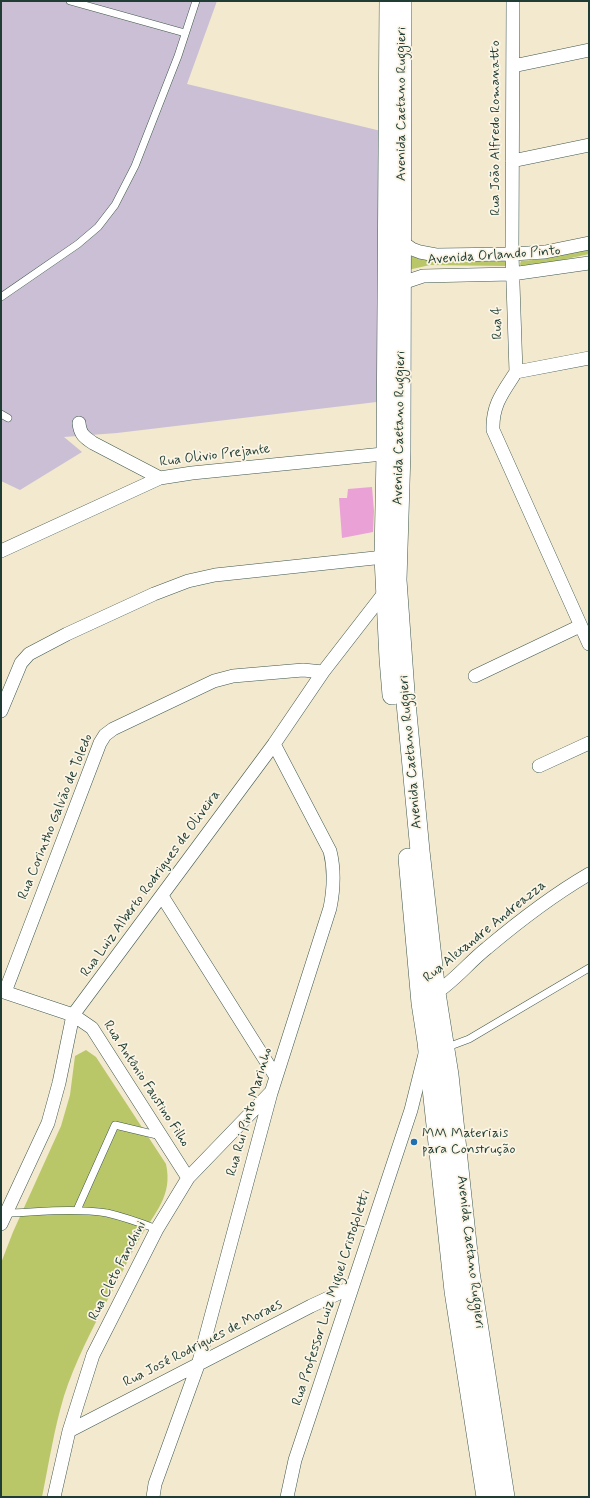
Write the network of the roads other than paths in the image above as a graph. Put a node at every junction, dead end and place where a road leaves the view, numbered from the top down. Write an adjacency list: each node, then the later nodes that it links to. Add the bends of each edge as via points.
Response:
1 (70, 1): 6 (lane)
2 (196, 1): 6 (lane)
3 (389, 1): 23 (main road, Avenida Caetano Ruggieri)
4 (402, 1): 11 (main road, Avenida Caetano Ruggieri)
5 (513, 1): 8 (street, Rua João Alfredo Romanatto)
6 (185, 33): 17 (lane, via 135,166 115,205 98,227 78,244)
7 (589, 50): 8 (street)
8 (512, 66): 10 (street, Rua João Alfredo Romanatto)
9 (589, 146): 10 (street)
10 (512, 161): 13 (street, Rua João Alfredo Romanatto)
11 (402, 242): 13 (street, Avenida Orlando Pinto, via 416,251 436,254); 16 (main road, Avenida Caetano Ruggieri)
12 (589, 243): 13 (street, Avenida Orlando Pinto, via 545,252)
13 (512, 254): 15 (street, Rua João Alfredo Romanatto)
14 (589, 263): 15 (street, Avenida Orlando Pinto)
15 (512, 274): 16 (street, Avenida Orlando Pinto, via 422,276); 19 (street, Rua 4)
16 (402, 283): 23 (main road, Avenida Caetano Ruggieri)
17 (1, 297)
18 (589, 358): 19 (street)
19 (516, 372): 28 (street, via 495,407 493,430)
20 (1, 414): 21 (lane)
21 (8, 418)
22 (79, 423): 24 (street, via 80,432 89,441)
23 (394, 453): 24 (street, Rua Olivio Prejante); 26 (main road, Avenida Caetano Ruggieri); 40 (main road, Avenida Caetano Ruggieri, via 404,692 420,851)
24 (160, 478): 25 (street, Rua Olivio Prejante)
25 (1, 551)
26 (384, 557): 27 (main road, Avenida Caetano Ruggieri); 32 (street, via 216,575 188,581 154,594 30,654 21,663)
27 (385, 592): 30 (street, Rua Luiz Alberto Rodrigues de Oliveira); 40 (main road, Avenida Caetano Ruggieri, via 389,659)
28 (580, 626): 29 (street); 31 (street)
29 (589, 644)
30 (323, 672): 34 (street, Rua Luiz Alberto Rodrigues de Oliveira); 39 (street, Rua Corintho Galvão de Toledo, via 303,670 233,676 214,681 105,735)
31 (475, 676)
32 (1, 711)
33 (589, 743): 35 (street)
34 (274, 744): 37 (street, Rua Luiz Alberto Rodrigues de Oliveira); 45 (street, Rua Rui Pinto Marinho, via 330,851 334,888 330,908)
35 (539, 766)
36 (589, 874): 40 (street, Rua Alexandre Andreazza, via 527,915)
37 (162, 896): 41 (street, Rua Luiz Alberto Rodrigues de Oliveira); 45 (street)
38 (589, 968): 43 (lane, via 469,1039)
39 (3, 992): 41 (street, Rua Antônio Faustino Filho)
40 (428, 998): 42 (main road, Avenida Caetano Ruggieri); 43 (main road, Avenida Caetano Ruggieri)
41 (73, 1015): 49 (street, Rua Antônio Faustino Filho, via 92,1028); 52 (street, Rua Luiz Alberto Rodrigues de Oliveira, via 48,1123)
42 (428, 1042): 46 (main road, Avenida Caetano Ruggieri); 48 (street, Rua Professor Luiz Miguel Cristofoletti)
43 (445, 1048): 44 (main road, Avenida Caetano Ruggieri)
44 (450, 1075): 46 (street, Rua Professor Luiz Miguel Cristofoletti); 61 (main road, Avenida Caetano Ruggieri, via 470,1272)
45 (276, 1077): 47 (street, Rua Rui Pinto Marinho)
46 (432, 1086): 48 (street, Rua Professor Luiz Miguel Cristofoletti); 60 (main road, Avenida Caetano Ruggieri, via 454,1291)
47 (271, 1093): 50 (street, Rua Cleto Fanchini); 55 (street, Rua Rui Pinto Marinho)
48 (411, 1110): 54 (street, Rua Professor Luiz Miguel Cristofoletti)
49 (161, 1136): 50 (street, Rua Antônio Faustino Filho); 51 (lane, via 115,1126)
50 (188, 1178): 53 (street, Rua Cleto Fanchini)
51 (77, 1210): 52 (lane); 53 (lane, via 107,1214)
52 (3, 1218)
53 (157, 1229): 56 (street, Rua Cleto Fanchini, via 93,1355)
54 (352, 1287): 55 (street, Rua José Rodrigues de Moraes); 59 (street, Rua Professor Luiz Miguel Cristofoletti, via 296,1460)
55 (198, 1365): 56 (street, Rua José Rodrigues de Moraes); 58 (street, Rua Rui Pinto Marinho, via 155,1484)
56 (69, 1431): 57 (street, Rua Cleto Fanchini)
57 (54, 1497)
58 (153, 1497)
59 (287, 1497)
60 (486, 1497)
61 (505, 1497)

